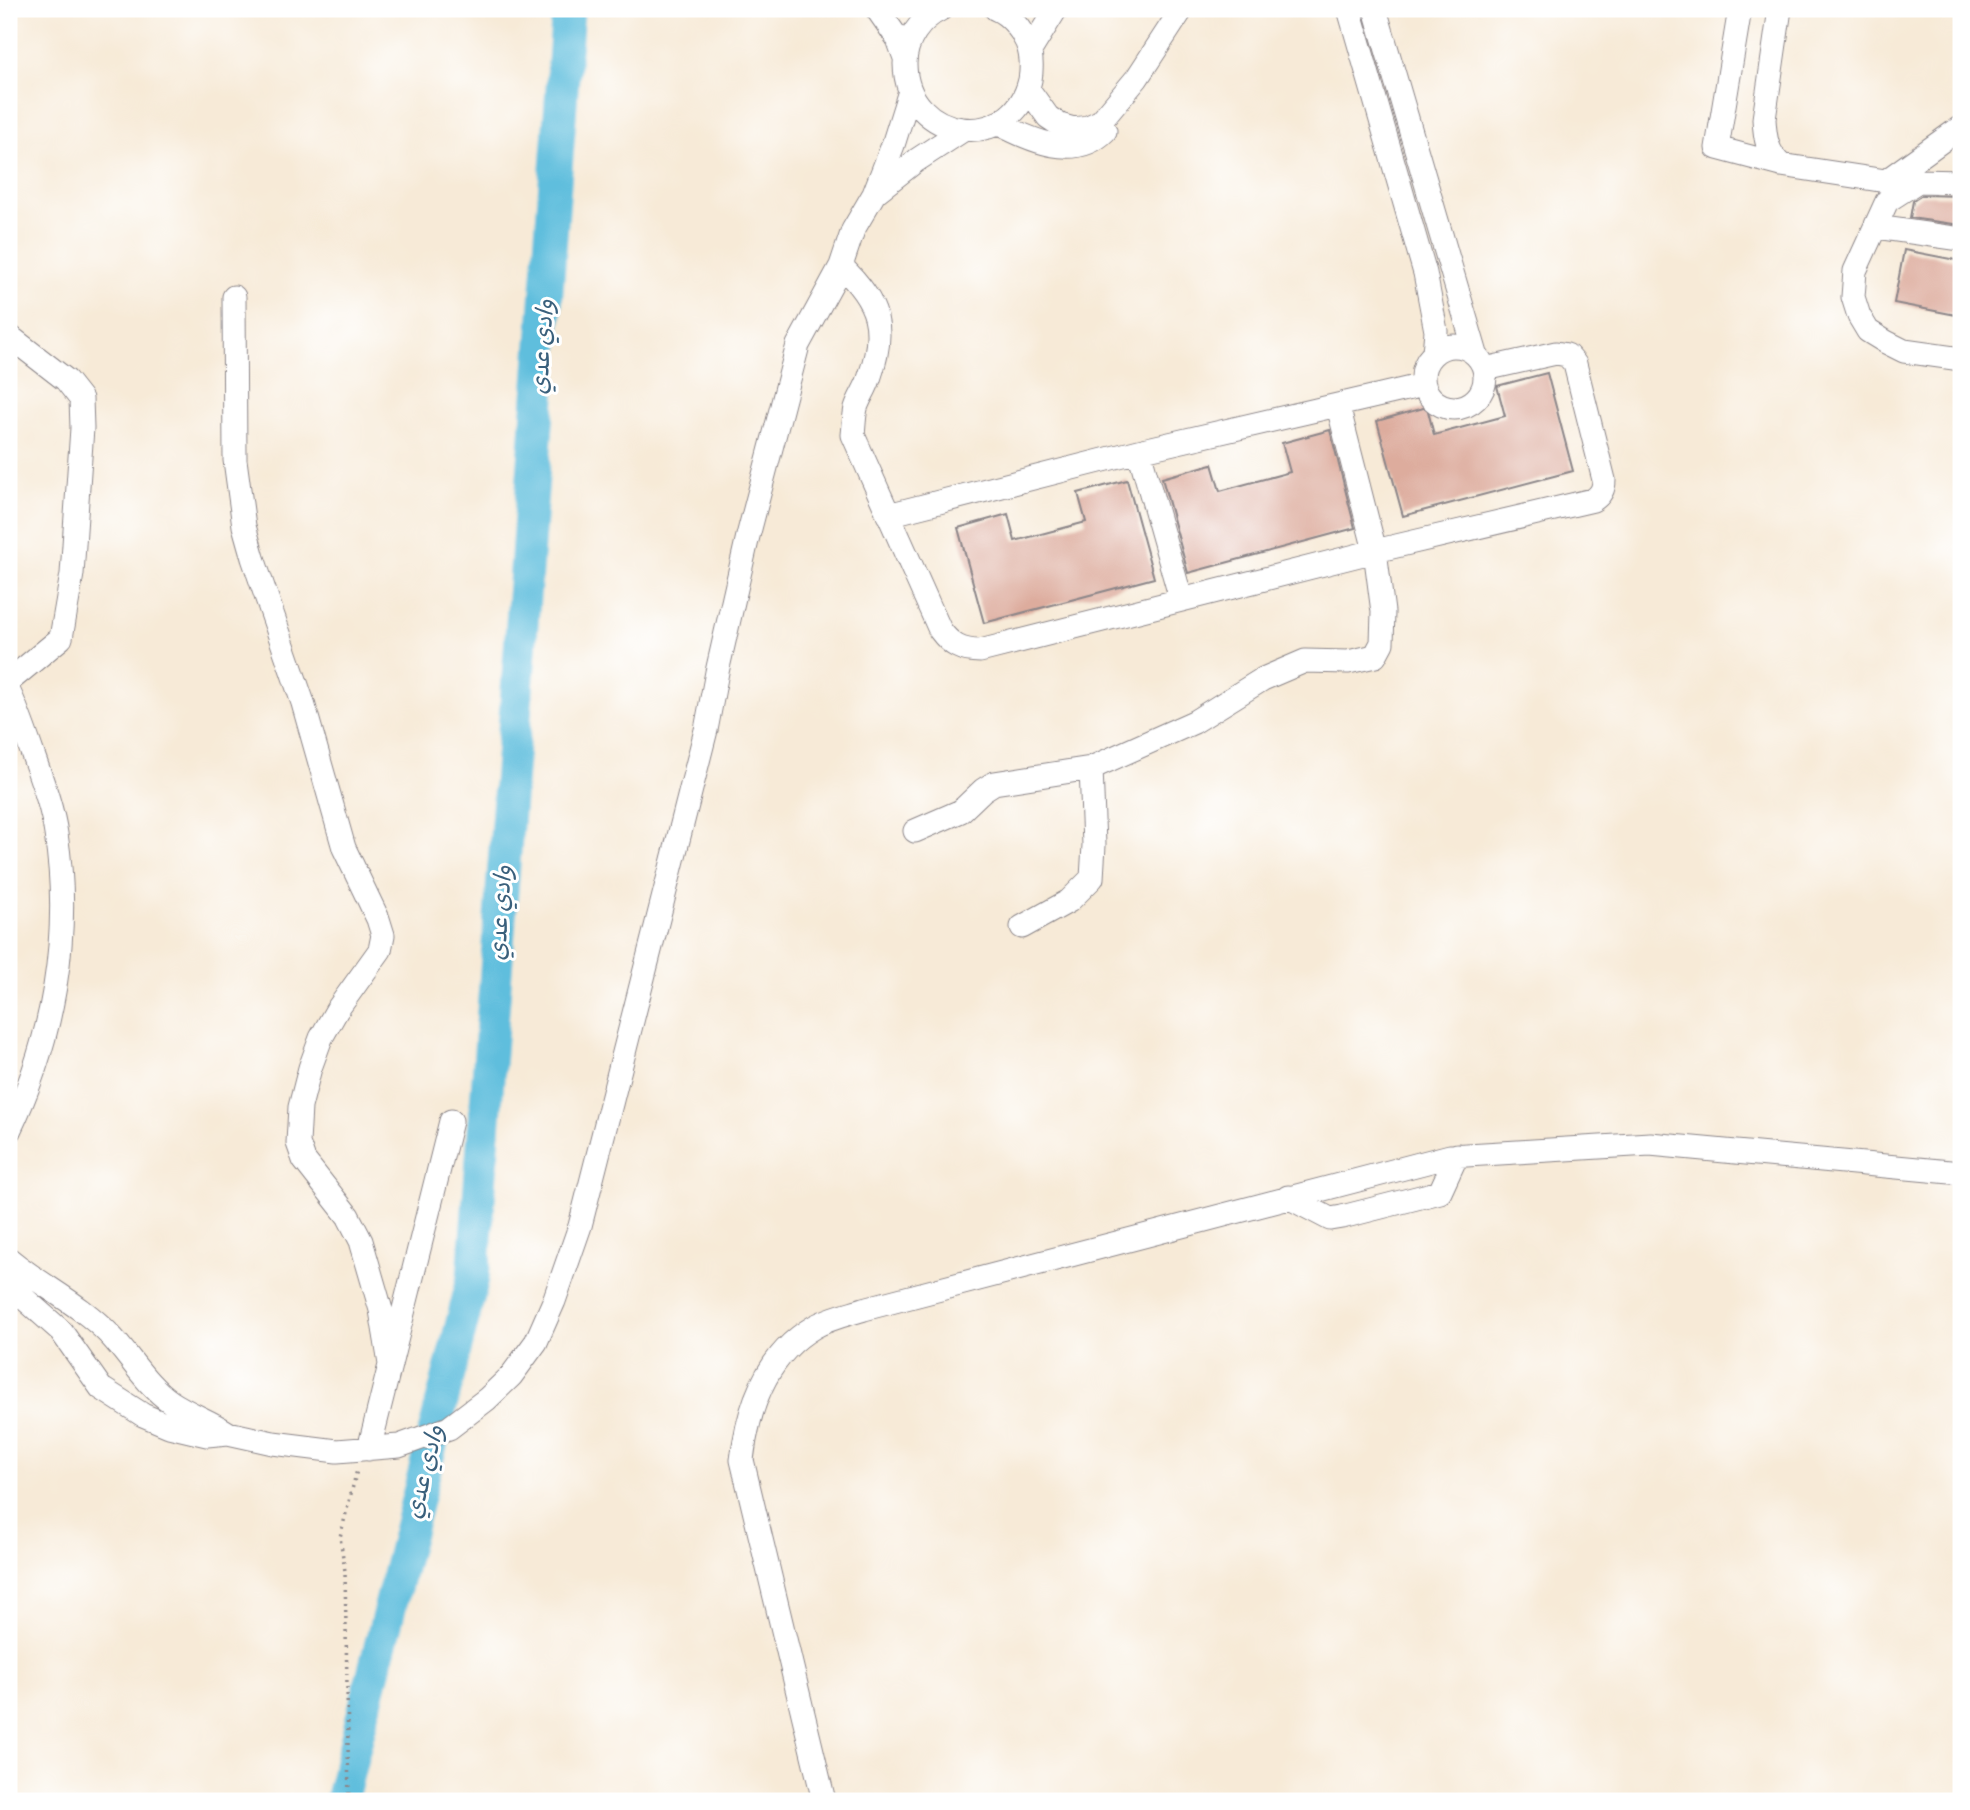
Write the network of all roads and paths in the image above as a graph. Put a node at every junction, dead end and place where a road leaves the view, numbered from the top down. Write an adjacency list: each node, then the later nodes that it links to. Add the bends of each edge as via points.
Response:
1 (877, 9): 11 (street)
2 (941, 9): 11 (street, via 920,24)
3 (996, 9): 10 (street, via 1014,21)
4 (1056, 9): 10 (street)
5 (1181, 9): 12 (street)
6 (1349, 9): 26 (street, via 1425,272 1436,331)
7 (1375, 9): 28 (street)
8 (1741, 10): 9 (street); 18 (street, via 1717,148)
9 (1780, 10): 18 (street, via 1764,119 1771,155)
10 (1030, 51): 13 (street)
11 (905, 58): 14 (street)
12 (1137, 78): 13 (street, via 1101,121 1074,129 1048,117); 15 (street, via 1116,118 1102,134 1085,143 1047,145)
13 (1028, 89): 15 (street, via 1010,115)
14 (910, 91): 17 (street, via 931,118); 20 (street)
15 (996, 124): 17 (street)
16 (1961, 127): 18 (street, via 1886,181)
17 (963, 130): 20 (street)
18 (1781, 165)
19 (1961, 181): 21 (street, via 1918,181 1887,201)
20 (874, 194): 23 (street, via 853,230)
21 (1875, 227): 22 (street); 27 (street, via 1855,271 1853,297 1868,331 1904,351)
22 (1961, 239)
23 (841, 266): 32 (street, via 861,285 878,323 878,350 856,407 853,436); 49 (street, via 798,345 778,414 670,875 580,1226 554,1301 536,1342 511,1377 487,1399 449,1428 399,1446)
24 (234, 297): 47 (street, via 235,460 244,526 303,702 344,848 383,935 380,950 321,1038 300,1107 298,1143 304,1160 348,1216 361,1241 381,1310)
25 (9, 336): 35 (street, via 66,380 81,399 82,428 72,574 61,638)
26 (1434, 352): 28 (street, via 1460,345); 29 (street, via 1424,367)
27 (1961, 359)
28 (1480, 361): 29 (street, via 1486,378 1480,395 1467,406 1440,405); 33 (street, via 1556,353 1572,359 1604,480 1602,492 1594,500)
29 (1424, 385): 30 (street)
30 (1338, 406): 31 (street); 33 (street)
31 (1139, 451): 32 (street); 34 (street)
32 (888, 515): 34 (street, via 940,630 959,648 980,651)
33 (1376, 551): 34 (street); 37 (street, via 1383,612 1382,643 1375,656 1348,662 1305,661 1263,678 1194,722)
34 (1181, 599)
35 (9, 681)
36 (9, 692): 41 (street, via 56,833 62,923 44,1039)
37 (1091, 768): 38 (street, via 994,783 961,811); 39 (street, via 1092,878 1069,901)
38 (915, 831)
39 (1022, 926)
40 (451, 1121): 47 (street)
41 (9, 1131)
42 (1457, 1155): 43 (street, via 1650,1144); 44 (street); 44 (street, via 1440,1192 1342,1217 1321,1216)
43 (1961, 1173)
44 (1288, 1197): 51 (street, via 842,1316 813,1328 781,1354 758,1390 742,1460)
45 (9, 1259): 48 (street, via 108,1333 165,1397)
46 (9, 1285): 48 (street, via 61,1331 101,1388 120,1402 169,1426 207,1435)
47 (390, 1364): 49 (street)
48 (229, 1433): 49 (street, via 337,1451)
49 (365, 1449): 50 (path, via 341,1537)
50 (349, 1801)
51 (824, 1801)

